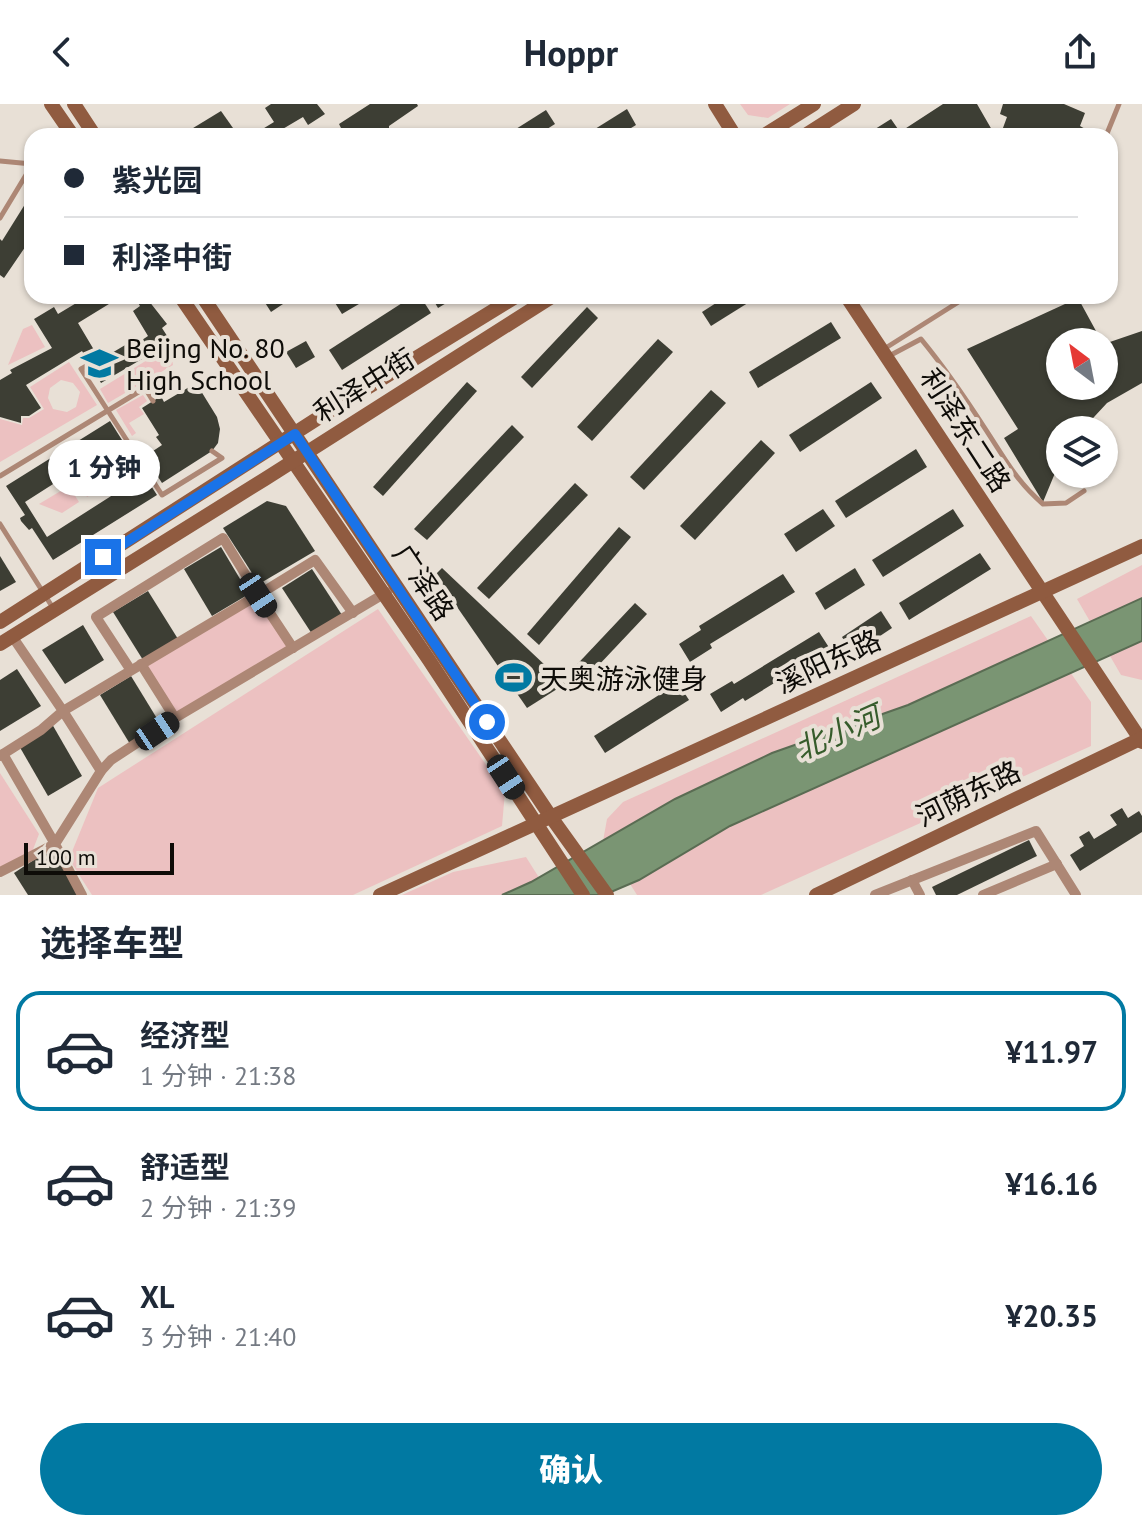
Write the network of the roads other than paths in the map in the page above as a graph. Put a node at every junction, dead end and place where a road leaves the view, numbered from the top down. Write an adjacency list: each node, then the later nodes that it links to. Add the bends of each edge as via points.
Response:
1 (51, 104): 7 (street)
2 (74, 104): 8 (street)
3 (715, 104): 9 (street)
4 (814, 104): 10 (street)
5 (854, 104): 11 (street)
6 (1119, 104): 12 (lane)
7 (68, 128)
8 (90, 128)
9 (730, 128)
10 (776, 128)
11 (816, 128)
12 (1109, 128)
13 (0, 161): 14 (lane)
14 (24, 163)
15 (24, 178): 16 (lane)
16 (0, 218)
17 (185, 304): 28 (street, 广泽路)
18 (207, 304): 27 (street, 广泽路)
19 (504, 304): 27 (street, 利泽中街)
20 (540, 304): 30 (street, 利泽中街)
21 (852, 304): 23 (street, 利泽东二路)
22 (956, 304): 23 (lane)
23 (886, 353): 33 (lane, via 921,339 1022,486 1043,504 1066,503); 37 (street, 利泽东二路)
24 (90, 364): 26 (lane, via 81,369)
25 (153, 401): 26 (lane, via 145,388)
26 (109, 410): 29 (lane, via 162,495 222,458); 32 (lane)
27 (295, 434): 28 (street, 利泽中街); 30 (street, 广泽路)
28 (280, 443): 31 (street, 广泽路); 38 (street, 利泽中街)
29 (212, 451)
30 (307, 452): 31 (street, 利泽中街); 36 (street, 广泽路)
31 (293, 462): 36 (street, 广泽路); 40 (street, 利泽中街)
32 (0, 476)
33 (1084, 491)
34 (0, 524): 38 (lane)
35 (1142, 546): 37 (street, 溪阳东路)
36 (390, 590): 41 (street); 51 (street, 广泽路); 52 (street, 广泽路)
37 (1040, 592): 48 (street, 利泽东二路); 51 (street, 溪阳东路)
38 (45, 594): 40 (lane); 42 (street, 利泽中街)
39 (258, 595): 41 (street, via 315,560); 44 (street); 45 (street); 45 (street, via 223,538 96,617)
40 (54, 609): 43 (street, 利泽中街)
41 (353, 613): 44 (street)
42 (0, 622)
43 (6, 640): 46 (street)
44 (293, 648): 47 (street)
45 (136, 666): 46 (street); 47 (street)
46 (63, 711): 49 (street); 50 (street)
47 (175, 718): 50 (street)
48 (1141, 740): 61 (street, 河荫东路)
49 (1, 755): 53 (street)
50 (101, 771): 53 (street)
51 (551, 817): 52 (street, 溪阳东路); 60 (street, 广泽路)
52 (537, 824): 58 (street, 溪阳东路); 59 (street, 广泽路)
53 (55, 844): 55 (street); 57 (street)
54 (1057, 864): 56 (street, via 1036,831); 64 (street); 65 (street)
55 (0, 872)
56 (912, 880): 62 (street); 63 (street)
57 (82, 895)
58 (380, 895)
59 (583, 895)
60 (607, 895)
61 (816, 895)
62 (875, 895)
63 (920, 895)
64 (983, 895)
65 (1076, 895)

